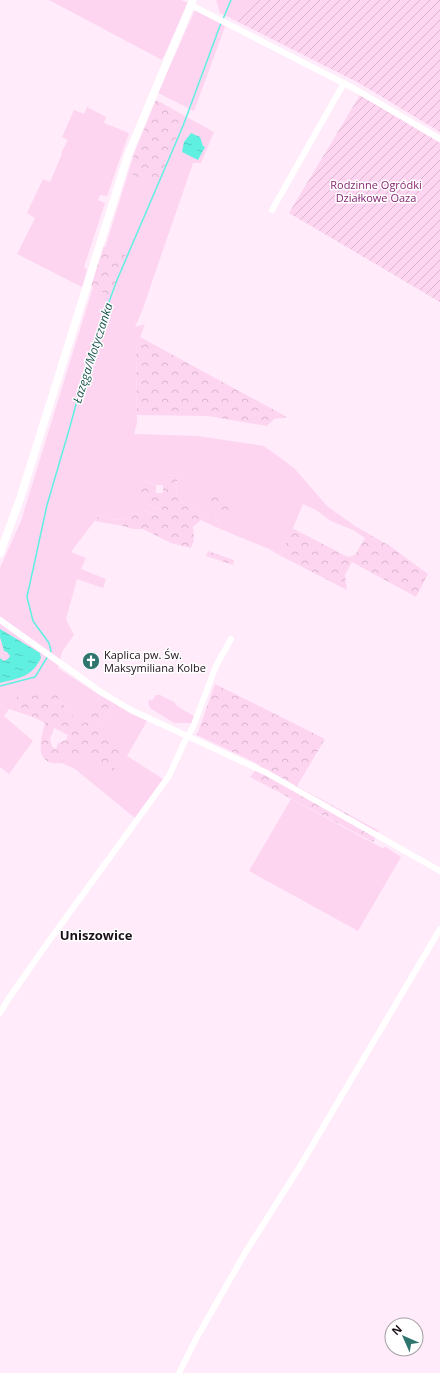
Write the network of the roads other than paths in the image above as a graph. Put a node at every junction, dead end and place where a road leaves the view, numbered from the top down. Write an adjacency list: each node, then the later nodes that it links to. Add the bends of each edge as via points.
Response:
1 (192, 2): 2 (street, via 227,23); 5 (street, via 128,155 20,499)
2 (344, 83): 3 (street); 4 (street)
3 (440, 139)
4 (272, 210)
5 (0, 553)
6 (0, 620): 8 (street, via 101,692 131,710)
7 (231, 639): 8 (street, via 214,672)
8 (188, 736): 9 (street, via 267,774); 11 (street, via 169,776 46,945)
9 (440, 871)
10 (440, 929): 12 (street, via 245,1253)
11 (0, 1013)
12 (179, 1373)

